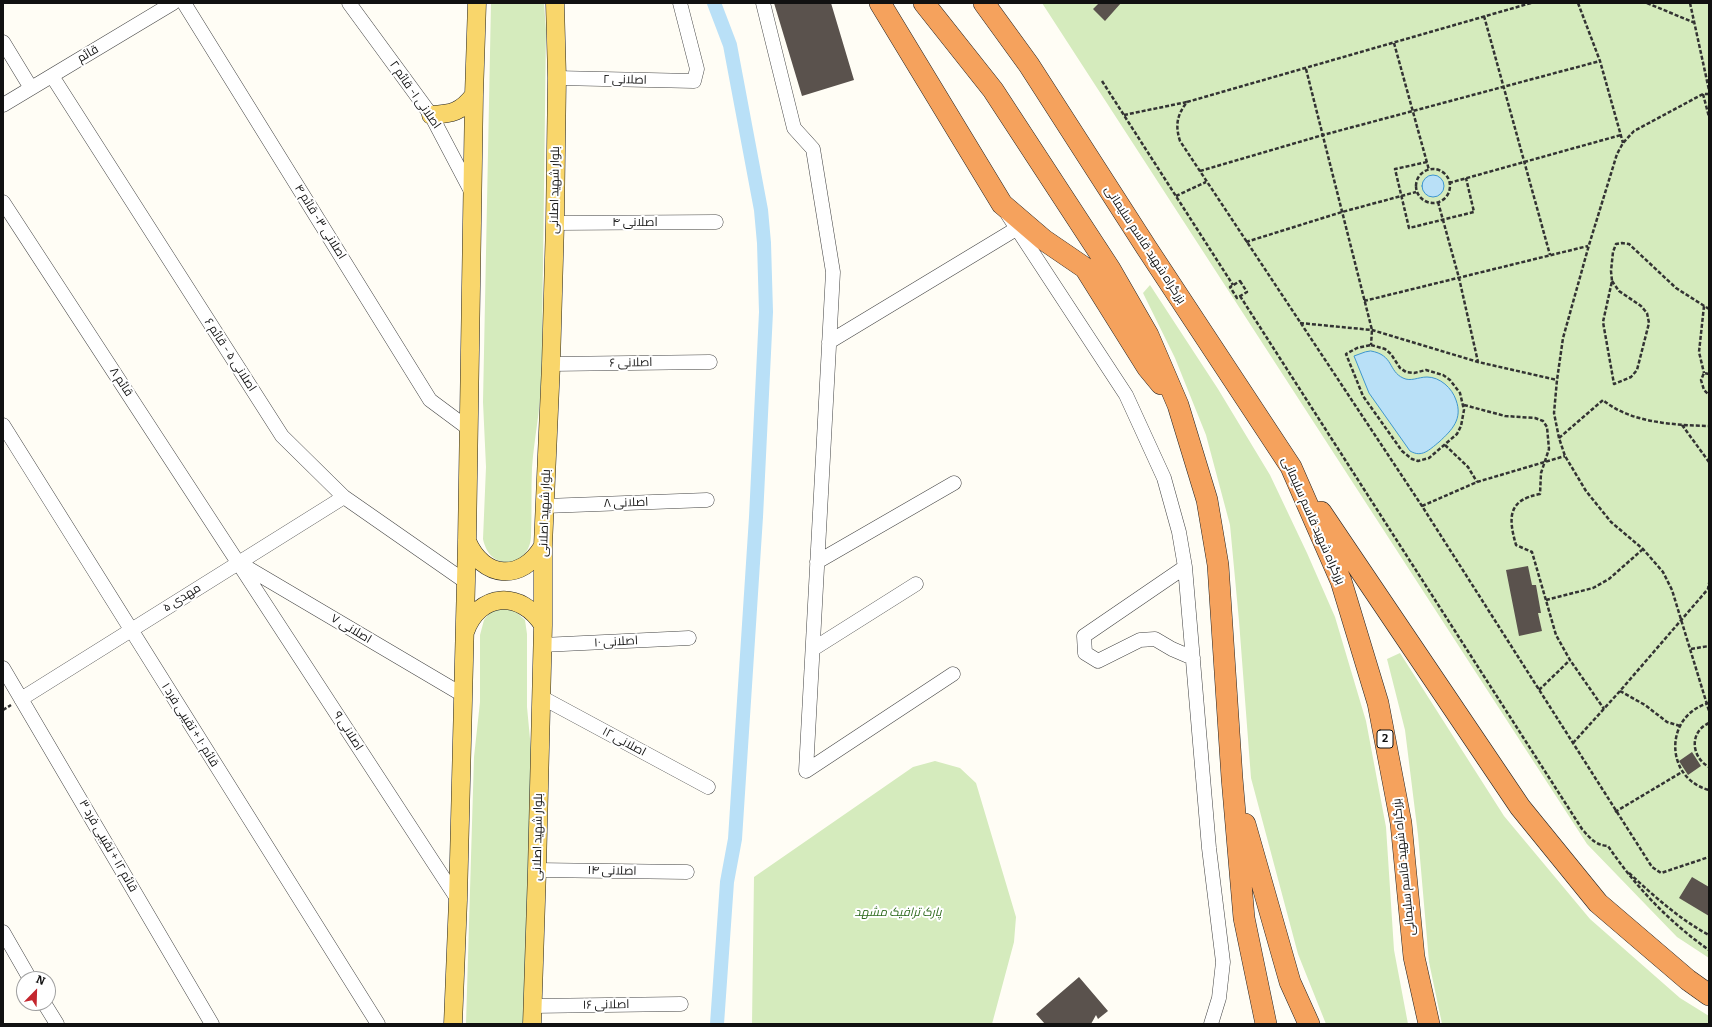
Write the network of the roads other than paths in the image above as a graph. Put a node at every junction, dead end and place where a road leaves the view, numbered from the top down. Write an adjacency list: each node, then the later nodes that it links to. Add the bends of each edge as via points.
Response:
1 (173, 3): 12 (street, قائم)
2 (184, 3): 29 (street, اصلانی ۳- قائم ۴, via 430,400)
3 (348, 3): 17 (street, اصلانی ۱- قائم ۲)
4 (477, 3): 15 (main road)
5 (555, 3): 13 (main road, بلوار شهید اصلانی)
6 (680, 3): 13 (street, اصلانی ۲, via 697,69 694,81)
7 (764, 3): 24 (street, via 794,128 813,149 833,272)
8 (880, 3): 20 (highway)
9 (924, 3): 27 (highway, via 993,90 1110,269 1148,335)
10 (984, 3): 30 (highway, بزرگراه شهید قاسم سلیمانی, via 1029,65)
11 (3, 42): 14 (street)
12 (52, 76): 14 (street, قائم); 32 (street, اصلانی ۵ - قائم ۶, via 282,436)
13 (557, 78): 22 (main road, بلوار شهید اصلانی)
14 (31, 88): 16 (street, قائم)
15 (474, 95): 17 (main road, via 465,107 448,115); 18 (main road)
16 (3, 105)
17 (431, 115): 18 (street, اصلانی ۱- قائم ۲)
18 (472, 193): 29 (main road)
19 (3, 202): 38 (street, قائم ۸)
20 (1002, 204): 23 (street); 27 (highway, via 1044,240 1085,268 1147,367)
21 (716, 222): 22 (street, اصلانی ۴)
22 (555, 223): 26 (main road, بلوار شهید اصلانی)
23 (1016, 229): 24 (street); 39 (street, via 1126,395 1164,478 1179,532)
24 (829, 342): 37 (street)
25 (710, 362): 26 (street, اصلانی ۶)
26 (551, 364): 34 (main road, بلوار شهید اصلانی)
27 (1178, 405): 54 (highway, via 1207,500 1218,565)
28 (3, 425): 43 (street, قائم ۱۰ + تقیبی فرد ۱)
29 (469, 429): 35 (main road)
30 (1291, 467): 61 (highway, via 1520,807 1598,903); 73 (highway, بزرگراه شهید قاسم سلیمانی / 2, via 1341,581 1378,703 1401,823 1414,957)
31 (954, 482): 37 (street)
32 (344, 497): 38 (street, مهدی ۵); 40 (street, اصلانی ۵ - قائم ۶)
33 (707, 500): 34 (street, اصلانی ۸)
34 (545, 506): 36 (main road, بلوار شهید اصلانی)
35 (467, 541): 36 (main road, via 472,553 480,562 503,571 516,570 527,565); 40 (main road)
36 (543, 546): 42 (main road, بلوار شهید اصلانی)
37 (817, 562): 47 (street)
38 (239, 563): 43 (street, مهدی ۵); 51 (street, اصلانی ۷); 58 (street, اصلانی ۹)
39 (1185, 567): 48 (street); 48 (street, via 1084,636 1085,653 1098,661 1140,640 1154,639)
40 (466, 582): 44 (main road)
41 (916, 584): 47 (street)
42 (543, 625): 44 (main road, via 536,614 526,606 500,600 476,611 468,622); 46 (main road, بلوار شهید اصلانی)
43 (131, 630): 53 (street, مهدی ۵); 68 (street, قائم ۱۰ + تقیبی فرد ۱)
44 (464, 634): 51 (main road)
45 (689, 638): 46 (street, اصلانی ۱۰)
46 (542, 645): 52 (main road, بلوار شهید اصلانی)
47 (813, 649): 50 (street, via 806,771)
48 (1193, 658): 70 (street, via 1223,962 1219,998)
49 (3, 668): 53 (street, قائم ۱۲ + نقیبی فرد ۳)
50 (953, 674)
51 (463, 695): 58 (main road)
52 (541, 697): 55 (street, اصلانی ۱۲); 56 (main road, بلوار شهید اصلانی)
53 (21, 699): 67 (street, قائم ۱۲ + نقیبی فرد ۳)
54 (1232, 778): 71 (highway, via 1244,918); 72 (highway, via 1290,982)
55 (708, 786)
56 (537, 870): 57 (street, اصلانی ۱۴); 63 (main road, بلوار شهید اصلانی)
57 (687, 872)
58 (458, 900): 65 (main road)
59 (3, 932): 60 (street)
60 (25, 971)
61 (1709, 995)
62 (680, 1004): 63 (street, اصلانی ۱۶)
63 (532, 1006): 69 (main road, بلوار شهید اصلانی)
64 (49, 1011): 66 (street)
65 (451, 1022)
66 (57, 1024)
67 (212, 1024)
68 (378, 1024)
69 (532, 1024)
70 (1211, 1024)
71 (1266, 1024)
72 (1309, 1024)
73 (1429, 1024)

